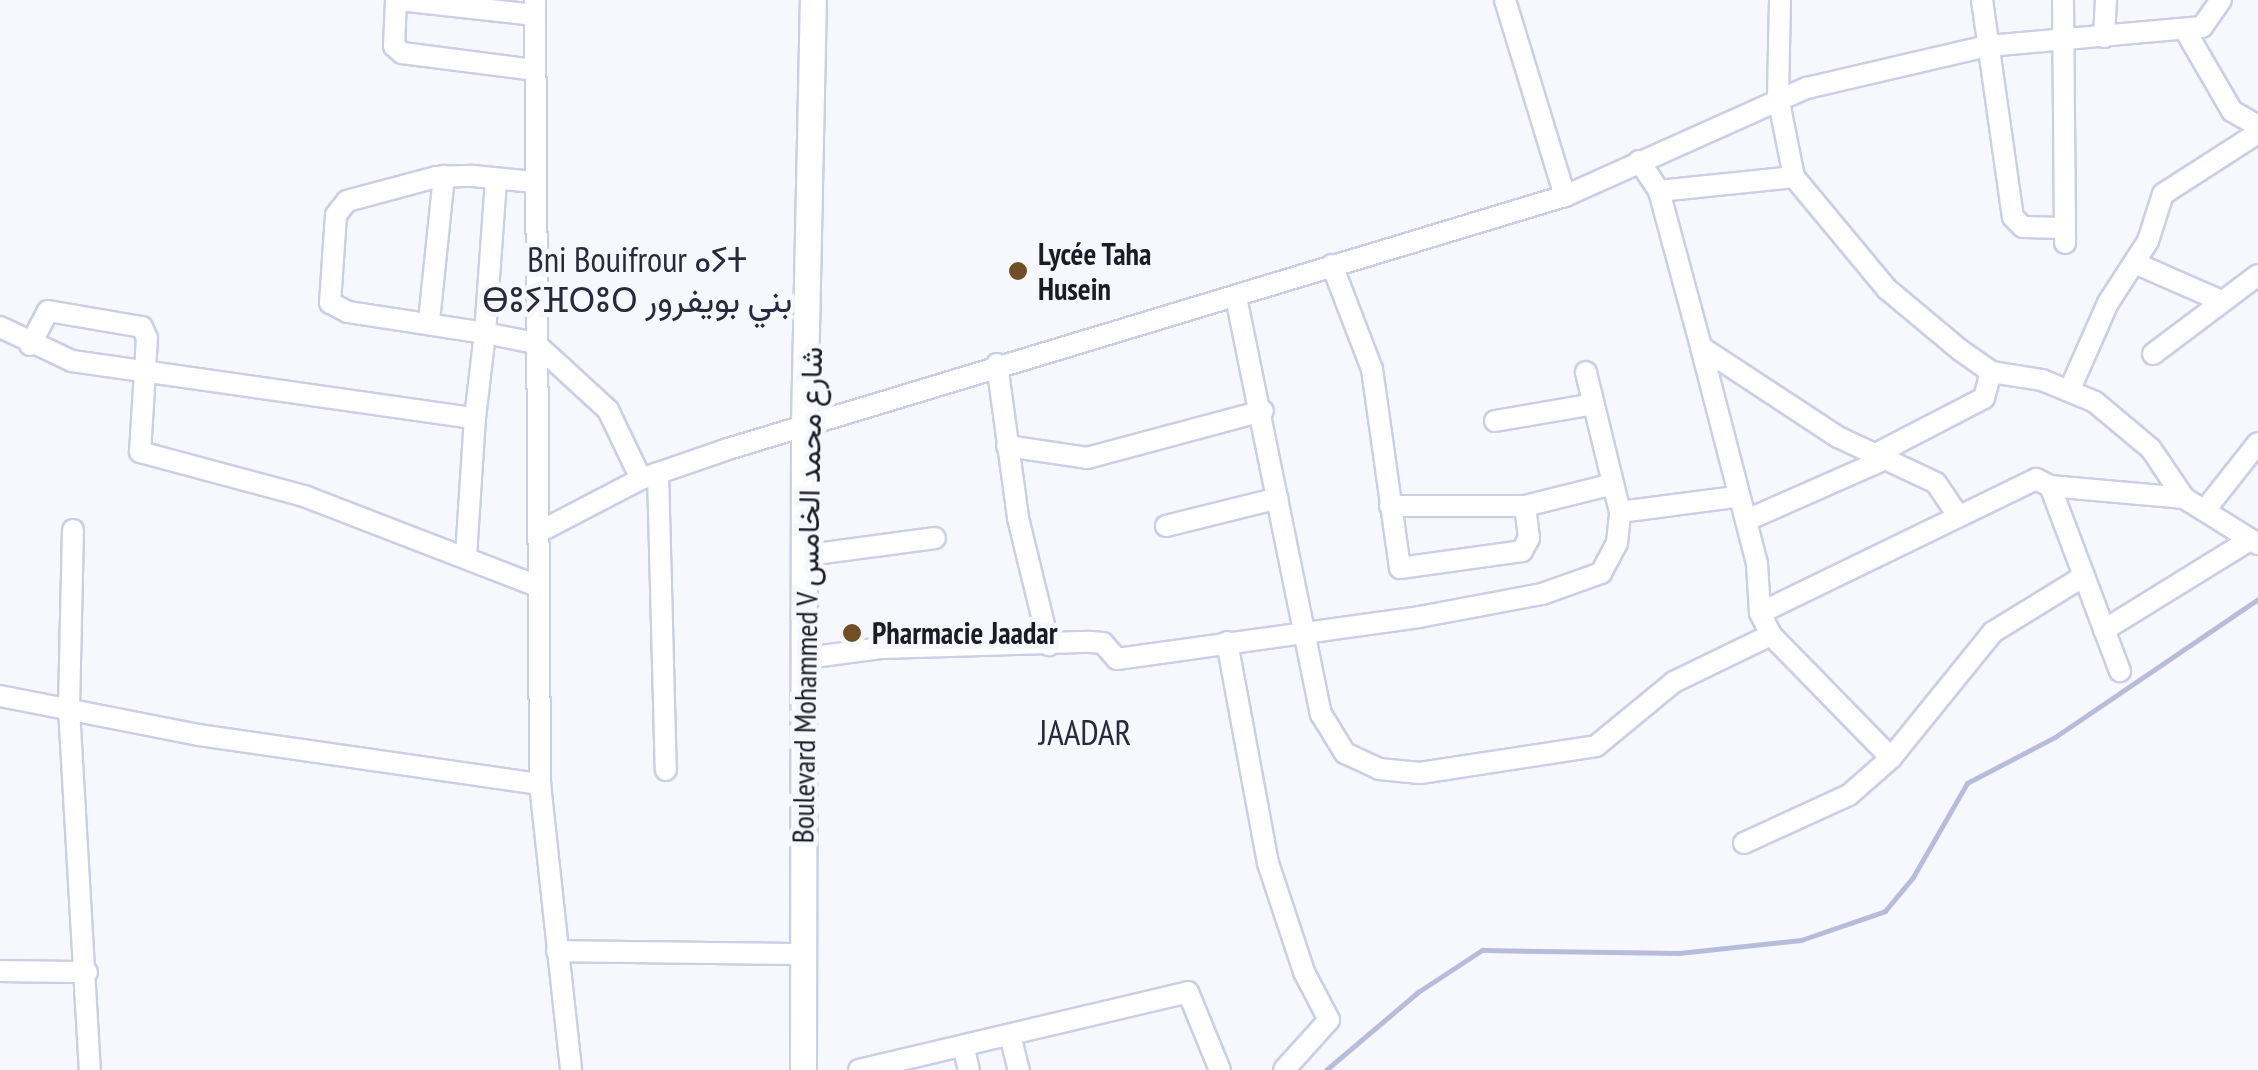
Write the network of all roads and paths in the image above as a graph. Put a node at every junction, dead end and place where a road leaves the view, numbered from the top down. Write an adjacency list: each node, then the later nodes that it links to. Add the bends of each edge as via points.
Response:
1 (398, 0): 9 (street); 14 (street, via 394,46 402,53)
2 (813, 0): 45 (main road, Boulevard Mohammed V شارع محمد الخامس)
3 (1505, 0): 23 (street)
4 (1780, 0): 15 (street)
5 (1982, 0): 13 (street)
6 (2063, 0): 12 (street)
7 (2106, 0): 11 (street)
8 (2221, 0): 10 (street, via 2209,22)
9 (535, 7): 14 (street)
10 (2185, 30): 11 (street); 16 (street, via 2232,111)
11 (2104, 37): 12 (street)
12 (2064, 39): 13 (street); 13 (street, via 2065,236 2023,227 2013,217)
13 (1988, 46): 15 (street)
14 (534, 70): 21 (street)
15 (1778, 97): 17 (street); 19 (street)
16 (2258, 129): 24 (street, via 2164,194)
17 (1640, 161): 22 (street); 23 (street)
18 (444, 176): 20 (street); 29 (street); 29 (street, via 347,201 336,215 333,238 328,299 336,308)
19 (1794, 177): 22 (street); 39 (street, via 1887,289)
20 (496, 180): 21 (street); 31 (street)
21 (534, 182): 32 (street)
22 (1659, 191): 34 (street)
23 (1565, 196): 25 (street)
24 (2136, 264): 28 (street); 40 (street, via 2108,304)
25 (1332, 266): 27 (street); 55 (street, via 1372,369)
26 (2258, 276): 28 (street)
27 (1236, 297): 36 (street); 42 (street)
28 (2219, 300): 35 (street)
29 (429, 322): 31 (street)
30 (0, 327): 33 (street)
31 (485, 333): 32 (street); 43 (street)
32 (535, 343): 49 (street, via 608,410); 63 (street)
33 (30, 345): 37 (street, via 72,361); 37 (street, via 48,311 142,327)
34 (1701, 346): 48 (street); 52 (street)
35 (2153, 354)
36 (997, 364): 45 (street); 47 (street)
37 (144, 371): 43 (street); 67 (street, via 137,442 143,454 304,496)
38 (1586, 372): 41 (street)
39 (1990, 372): 40 (street); 48 (street, via 1984,398)
40 (2070, 389): 54 (street, via 2151,449)
41 (1594, 404): 44 (street); 50 (street)
42 (1263, 411): 47 (street, via 1088,458); 53 (street)
43 (475, 418): 67 (street)
44 (1495, 421)
45 (804, 425): 49 (street); 66 (main road, Boulevard Mohammed V شارع محمد الخامس)
46 (2258, 442): 57 (street)
47 (1006, 446): 75 (street)
48 (1877, 459): 59 (street, via 1936,483); 60 (street)
49 (650, 476): 63 (street); 81 (street)
50 (1614, 484): 56 (street); 58 (street)
51 (2050, 486): 54 (street); 59 (street, via 2030,479); 68 (street)
52 (1736, 497): 58 (street); 60 (street)
53 (1278, 498): 61 (street); 71 (street)
54 (2184, 498): 57 (street)
55 (1390, 506): 56 (street); 56 (street, via 1400,568 1522,550 1529,538)
56 (1525, 506)
57 (2205, 510): 65 (street)
58 (1620, 512): 71 (street, via 1617,542 1601,573 1542,594 1420,617)
59 (1957, 514): 70 (street)
60 (1747, 520): 70 (street)
61 (1166, 526)
62 (73, 530): 79 (street)
63 (538, 532): 69 (street)
64 (934, 538): 66 (street)
65 (2254, 542): 72 (street)
66 (808, 554): 76 (main road, Boulevard Mohammed V شارع محمد الخامس)
67 (466, 556): 69 (street)
68 (2084, 576): 72 (street); 80 (street, via 1993,632)
69 (537, 586): 82 (street)
70 (1760, 613): 73 (street)
71 (1302, 629): 73 (street, via 1321,714 1345,752 1380,769 1420,773 1596,746 1674,682); 74 (street)
72 (2104, 630): 77 (street)
73 (1771, 634): 80 (street)
74 (1227, 642): 75 (street, via 1117,659 1102,643); 96 (street, via 1268,863 1304,972 1329,1020)
75 (1050, 645): 76 (street, via 882,648)
76 (806, 658): 85 (main road, Boulevard Mohammed V شارع محمد الخامس)
77 (2120, 672)
78 (0, 696): 79 (street)
79 (69, 709): 82 (street); 87 (street)
80 (1892, 758): 83 (street, via 1849,795)
81 (666, 770)
82 (540, 784): 84 (street)
83 (1744, 843)
84 (556, 951): 85 (street); 91 (street)
85 (805, 954): 92 (main road, Boulevard Mohammed V شارع محمد الخامس)
86 (0, 971): 87 (street)
87 (86, 972): 90 (street)
88 (1010, 1038): 89 (street); 94 (street); 95 (street, via 1188,992)
89 (966, 1059): 93 (street)
90 (90, 1070)
91 (571, 1070)
92 (803, 1070)
93 (859, 1070)
94 (1020, 1070)
95 (1220, 1070)
96 (1284, 1070)

